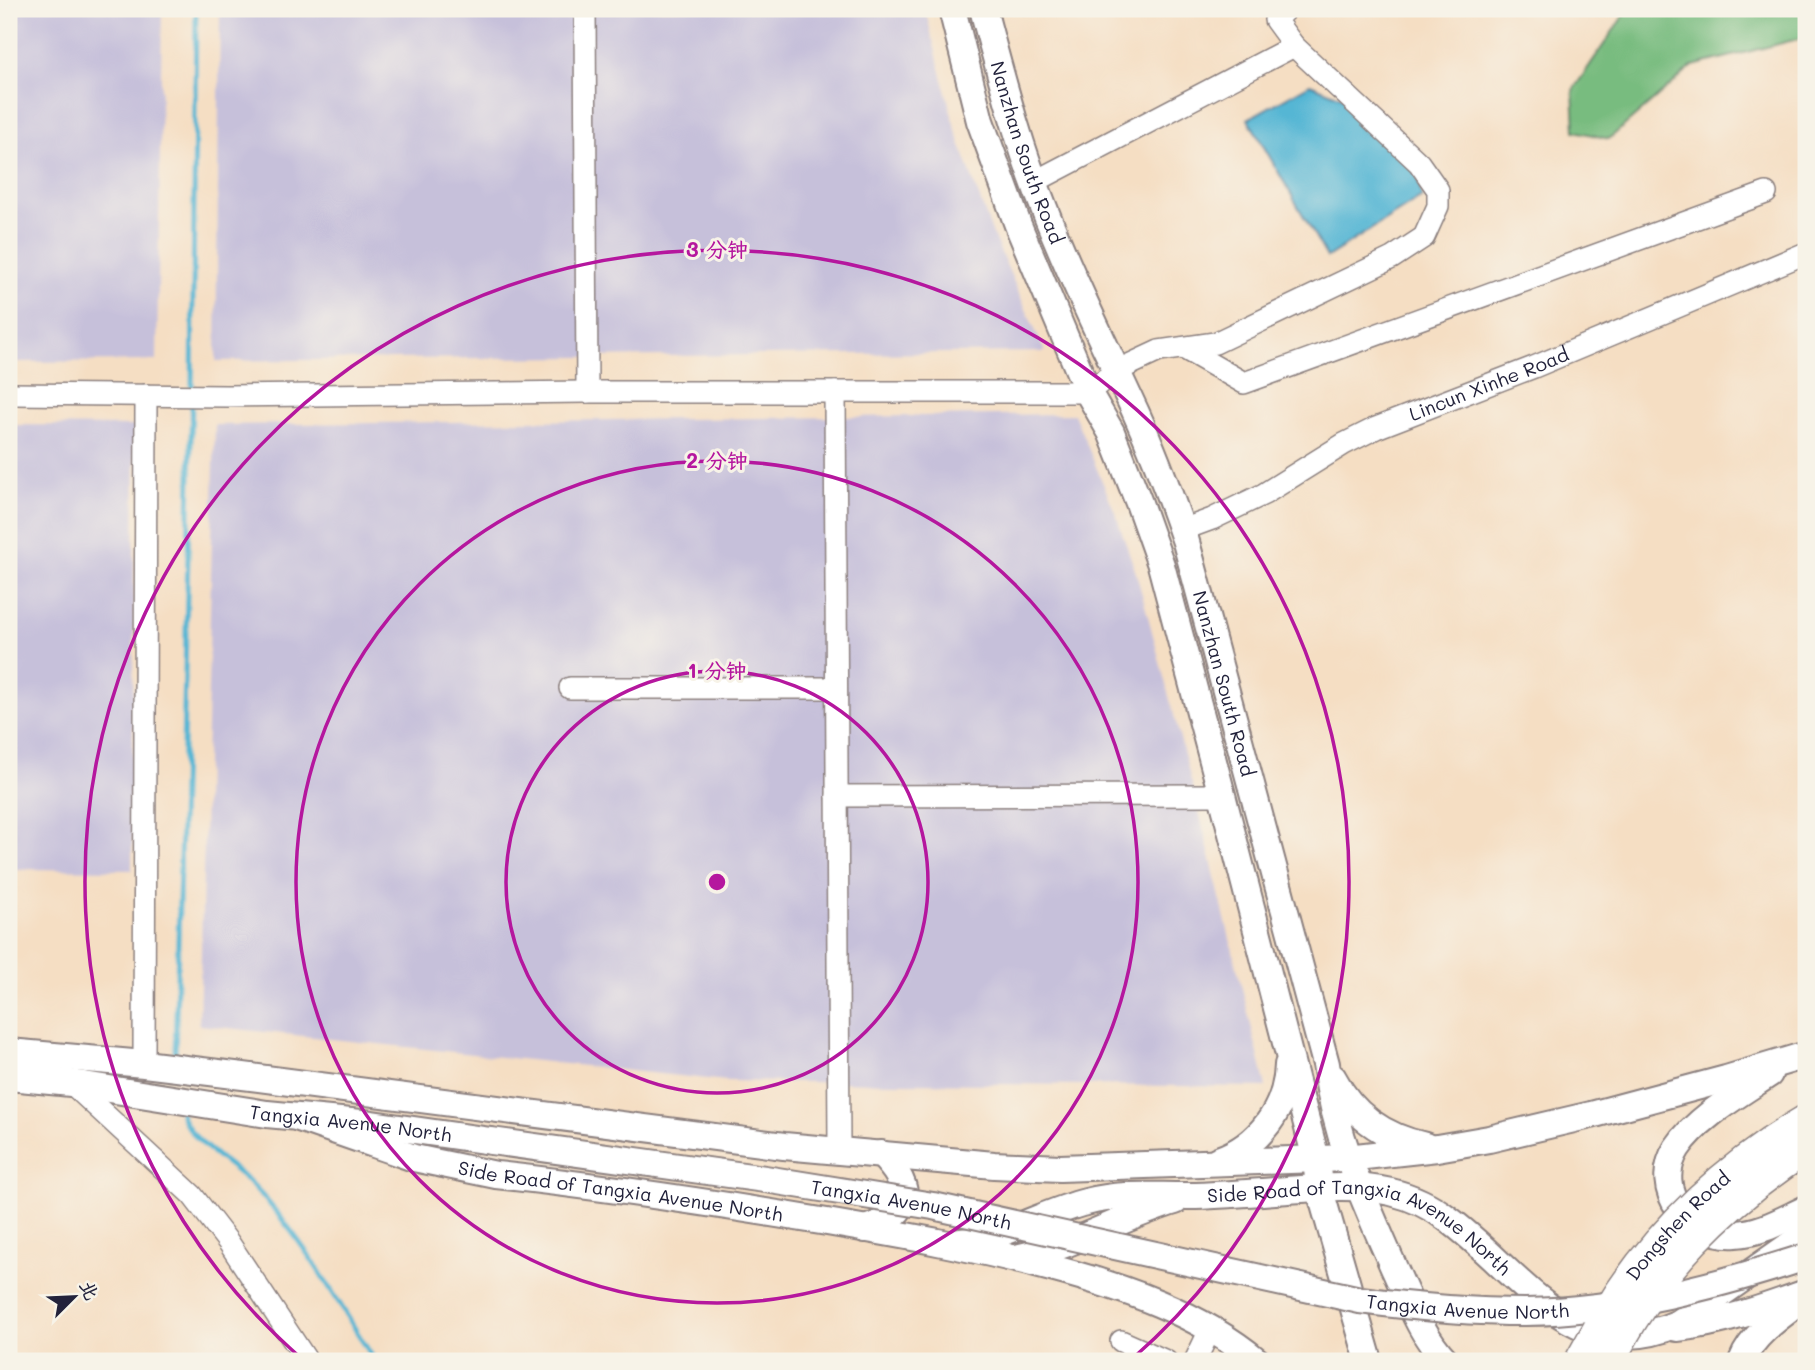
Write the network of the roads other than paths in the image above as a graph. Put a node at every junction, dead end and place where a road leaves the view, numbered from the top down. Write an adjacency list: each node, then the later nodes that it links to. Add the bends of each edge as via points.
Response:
1 (585, 9): 12 (street)
2 (951, 9): 11 (main road, Nanzhan South Road, via 999,174)
3 (983, 9): 6 (main road, Nanzhan South Road)
4 (1286, 9): 5 (street, via 1275,20)
5 (1294, 46): 6 (street); 9 (street, via 1419,163 1438,190 1438,206 1424,237 1392,258 1215,343)
6 (1034, 182): 10 (main road, Nanzhan South Road)
7 (1766, 193): 9 (street, via 1244,383)
8 (1806, 253): 16 (street, Lincun Xinhe Road, via 1376,428 1264,494)
9 (1183, 348): 10 (street, via 1159,352)
10 (1116, 371): 11 (street); 16 (main road, Nanzhan South Road)
11 (1088, 391): 13 (street); 19 (main road, Nanzhan South Road, via 1111,432 1161,565)
12 (587, 392): 13 (street); 15 (street)
13 (835, 392): 18 (street)
14 (9, 394): 15 (street)
15 (146, 395): 24 (street)
16 (1182, 530): 25 (main road, Nanzhan South Road)
17 (570, 688): 18 (street)
18 (836, 688): 20 (street)
19 (1222, 795): 20 (street); 22 (main road, Nanzhan South Road)
20 (837, 796): 32 (street)
21 (9, 1052): 24 (main road, Tangxia Avenue North)
22 (1289, 1054): 35 (main road, Nanzhan South Road); 36 (main road, via 1285,1086 1264,1130 1234,1154)
23 (1797, 1058): 30 (main road, Tangxia Avenue North, via 1591,1115); 40 (main road, via 1686,1136 1676,1151 1668,1180 1677,1207 1686,1217 1726,1234 1763,1228)
24 (149, 1064): 32 (main road, Tangxia Avenue North)
25 (1326, 1064): 30 (main road, via 1348,1103 1363,1119 1403,1139); 34 (main road, Nanzhan South Road)
26 (9, 1077): 27 (main road, Tangxia Avenue North)
27 (71, 1083): 28 (main road, Tangxia Avenue North); 50 (street, via 192,1195 229,1242)
28 (299, 1118): 41 (main road, Side Road of Tangxia Avenue North, via 414,1158 483,1172); 44 (main road, Tangxia Avenue North, bridge, via 372,1124 933,1206 1360,1300 1417,1307 1527,1312 1620,1304 1725,1282)
29 (1806, 1120): 56 (highway, Dongshen Road, bridge, via 1735,1168 1678,1221 1622,1291)
30 (1437, 1148): 34 (main road, Tangxia Avenue North)
31 (1806, 1149): 57 (highway, Dongshen Road, bridge, via 1755,1185 1696,1239 1640,1310)
32 (839, 1150): 33 (main road, Tangxia Avenue North)
33 (881, 1154): 36 (main road, Tangxia Avenue North, via 1060,1168); 41 (main road, via 899,1177 903,1200 890,1220)
34 (1347, 1158): 35 (main road, Tangxia Avenue North); 38 (main road, Nanzhan South Road)
35 (1316, 1159): 36 (main road, Tangxia Avenue North); 37 (main road, Nanzhan South Road)
36 (1207, 1164)
37 (1319, 1187): 38 (main road, Side Road of Tangxia Avenue North); 39 (main road, Side Road of Tangxia Avenue North); 54 (main road, Nanzhan South Road)
38 (1358, 1187): 48 (main road, Side Road of Tangxia Avenue North, via 1391,1192 1430,1207 1472,1238 1551,1312 1593,1334 1641,1336); 55 (main road, Nanzhan South Road, via 1419,1322)
39 (1194, 1196): 43 (main road, Side Road of Tangxia Avenue North, via 1109,1198 981,1238); 45 (main road, Side Road of Tangxia Avenue North, via 1051,1250)
40 (1806, 1209)
41 (865, 1228): 43 (main road, Side Road of Tangxia Avenue North)
42 (1806, 1234): 48 (main road, Side Road of Tangxia Avenue North)
43 (945, 1243): 45 (main road, Side Road of Tangxia Avenue North)
44 (1806, 1257)
45 (1015, 1258): 47 (main road, via 1120,1288)
46 (1806, 1295): 48 (main road, via 1707,1324); 58 (main road, via 1761,1334)
47 (1210, 1329): 52 (street); 53 (main road)
48 (1665, 1330)
49 (1121, 1341): 51 (street)
50 (307, 1361)
51 (1166, 1361)
52 (1195, 1361)
53 (1257, 1361)
54 (1369, 1361)
55 (1446, 1361)
56 (1580, 1361)
57 (1610, 1361)
58 (1742, 1361)

